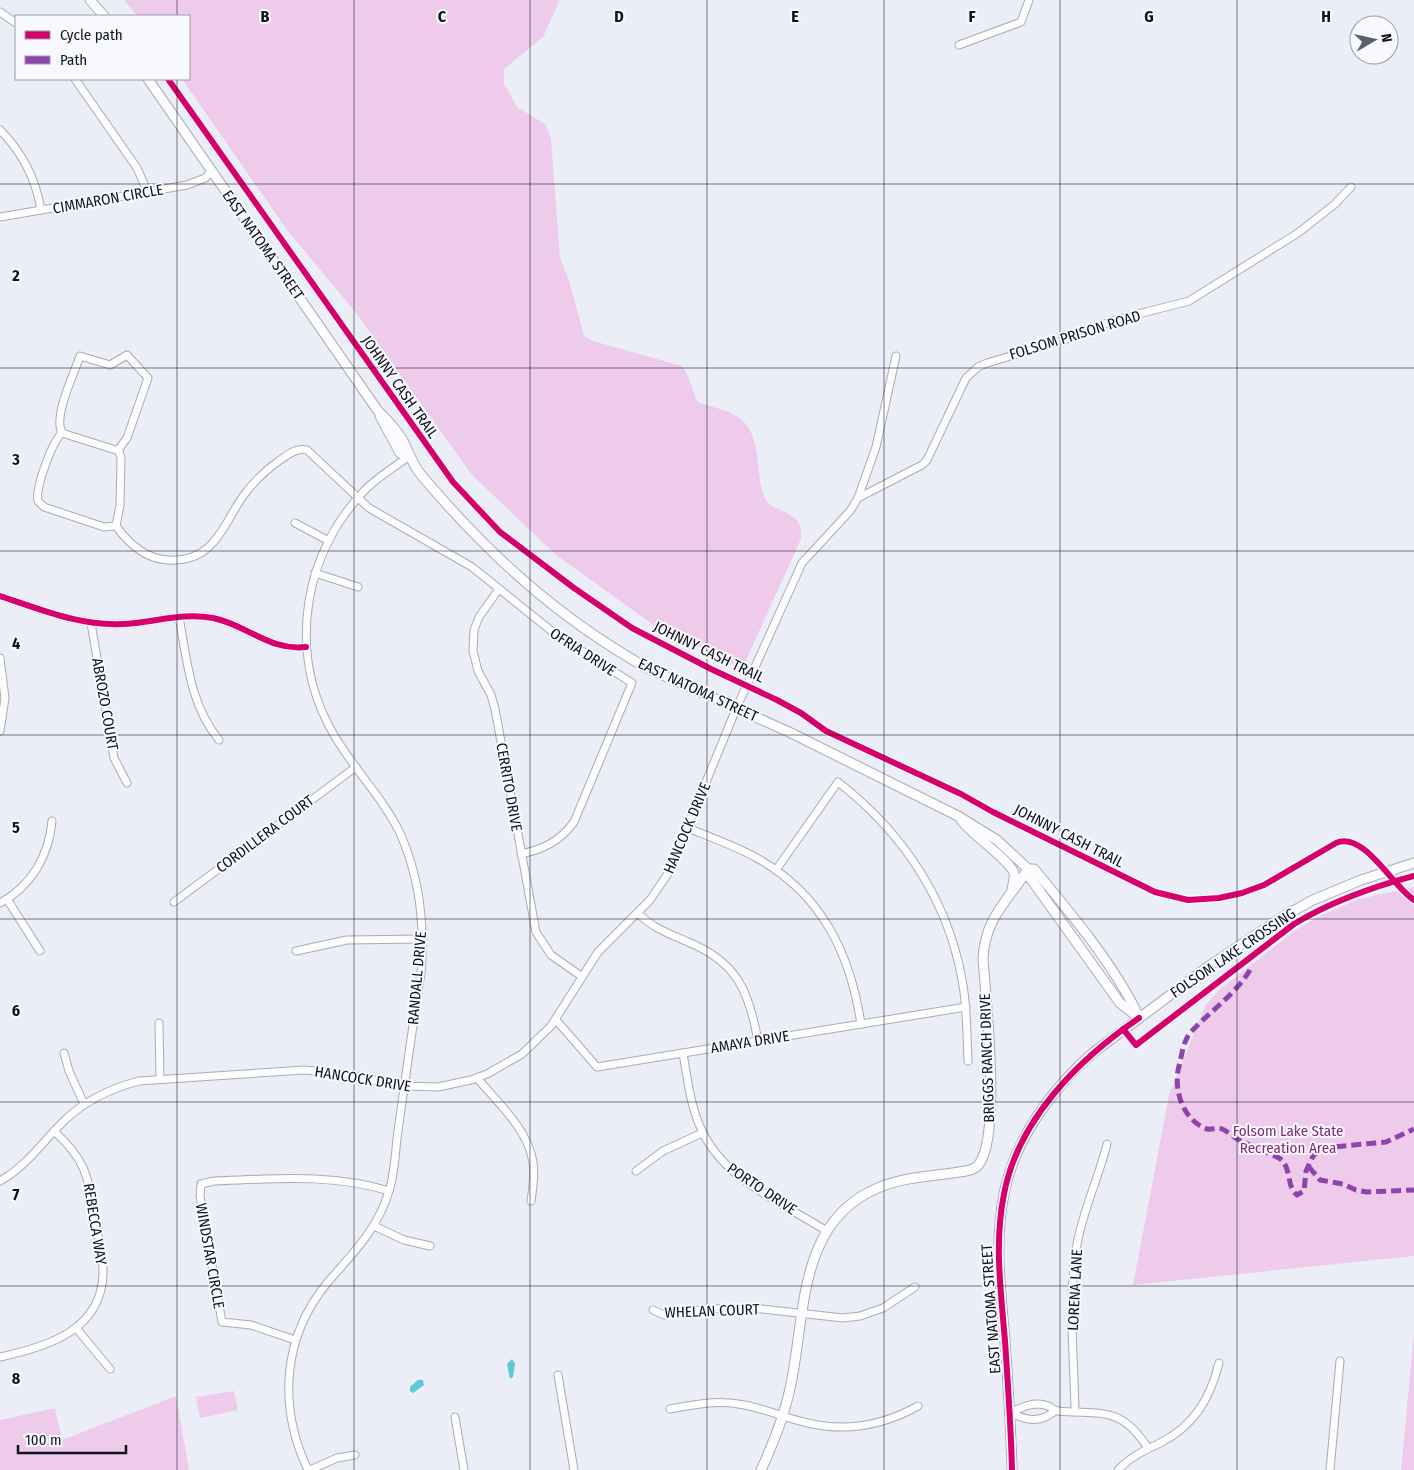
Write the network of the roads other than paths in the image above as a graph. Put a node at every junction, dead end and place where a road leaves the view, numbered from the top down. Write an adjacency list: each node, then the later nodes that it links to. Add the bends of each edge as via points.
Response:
1 (90, 0): 4 (main road)
2 (1029, 0): 6 (street, via 1021,22)
3 (0, 12): 5 (street)
4 (103, 15)
5 (15, 22)
6 (959, 45)
7 (76, 80): 12 (street, via 137,168)
8 (149, 80): 10 (main road, EAST NATOMA STREET)
9 (0, 130): 13 (street, via 30,173)
10 (212, 171): 12 (street, CIMMARON CIRCLE, via 196,183); 18 (main road, EAST NATOMA STREET, via 378,411 391,424 406,446)
11 (1351, 187): 20 (street, FOLSOM PRISON ROAD, via 1298,233 1189,300 1100,324 1061,341 978,367 966,378 927,460)
12 (148, 193): 13 (street, CIMMARON CIRCLE)
13 (41, 210): 14 (street, CIMMARON CIRCLE)
14 (0, 216)
15 (896, 356): 20 (street, FOLSOM PRISON ROAD, via 876,448)
16 (62, 432): 17 (street); 17 (street, via 59,417 80,356 110,365 127,355 148,378 127,438); 22 (street, via 55,442 38,491 38,501 44,507 95,524 110,528)
17 (118, 450): 22 (street, via 122,458)
18 (408, 457): 19 (street, RANDALL DRIVE, via 367,488); 32 (main road, EAST NATOMA STREET, via 483,544 560,612 647,668)
19 (359, 498): 22 (street, OFRIA DRIVE, via 312,453 302,449 293,451 259,477 243,496 216,541 193,556 174,560 150,556 135,547); 23 (street, RANDALL DRIVE); 26 (street, OFRIA DRIVE, via 383,517 472,567)
20 (858, 498): 32 (street, FOLSOM PRISON ROAD, via 802,563)
21 (295, 524): 23 (street)
22 (116, 526)
23 (329, 541): 24 (street, RANDALL DRIVE)
24 (315, 573): 25 (street); 30 (street, RANDALL DRIVE, via 307,612)
25 (358, 587)
26 (500, 589): 40 (street, CERRITO DRIVE, via 478,617 473,651 478,672 494,702); 40 (street, OFRIA DRIVE, via 573,647 632,683 574,822 549,846)
27 (0, 596): 29 (street)
28 (179, 617): 29 (street, via 121,624); 30 (street, via 213,618 280,646); 34 (street, via 195,699)
29 (91, 623): 36 (street, ABROZO COURT, via 114,758)
30 (306, 647): 35 (street, RANDALL DRIVE, via 312,684 324,716)
31 (0, 658): 33 (street, via 6,698)
32 (736, 709): 37 (main road, EAST NATOMA STREET); 39 (street, HANCOCK DRIVE)
33 (0, 731)
34 (219, 740)
35 (356, 766): 46 (street, CORDILLERA COURT); 48 (street, RANDALL DRIVE, via 383,802 407,850 419,893)
36 (126, 783)
37 (958, 816): 42 (main road, EAST NATOMA STREET, via 997,840); 44 (main road, via 970,832 1011,867)
38 (52, 821): 45 (street, via 41,862 26,883)
39 (688, 828): 43 (street, via 743,851); 47 (street, HANCOCK DRIVE, via 669,872)
40 (521, 854): 51 (street, CERRITO DRIVE, via 538,938 556,960)
41 (1414, 863): 53 (main road, FOLSOM LAKE CROSSING, via 1361,880 1284,916)
42 (1028, 869): 44 (main road, BRIGGS RANCH DRIVE); 53 (main road, EAST NATOMA STREET, via 1034,869 1098,952 1129,997)
43 (776, 870): 52 (street, via 838,782 881,819 920,868 950,931); 56 (street, via 812,904 836,938 854,984)
44 (1012, 889): 73 (main road, BRIGGS RANCH DRIVE, via 991,920 985,936 991,1116 990,1136 980,1163 966,1171 881,1186 850,1205)
45 (3, 901): 49 (street)
46 (174, 902)
47 (638, 913): 51 (street, HANCOCK DRIVE, via 598,952); 57 (street, via 654,927 701,947 725,964 746,992)
48 (423, 939): 50 (street, via 347,940); 63 (street, RANDALL DRIVE)
49 (40, 951)
50 (296, 951)
51 (582, 976): 54 (street, HANCOCK DRIVE)
52 (966, 1007): 56 (street, AMAYA DRIVE); 60 (street)
53 (1139, 1018): 89 (main road, EAST NATOMA STREET, via 1078,1066 1053,1095 1030,1129 1004,1192 999,1230 999,1270)
54 (556, 1020): 59 (street, AMAYA DRIVE, via 597,1067); 61 (street, HANCOCK DRIVE, via 522,1054)
55 (159, 1023): 62 (street)
56 (861, 1024): 57 (street, AMAYA DRIVE)
57 (758, 1041): 59 (street, AMAYA DRIVE)
58 (64, 1053): 64 (street)
59 (683, 1053): 66 (street, PORTO DRIVE, via 692,1104)
60 (968, 1061)
61 (477, 1078): 63 (street, HANCOCK DRIVE, via 438,1087); 71 (street, via 529,1146 534,1167)
62 (160, 1079): 63 (street, HANCOCK DRIVE, via 321,1071); 64 (street, HANCOCK DRIVE, via 126,1084)
63 (404, 1086): 70 (street, RANDALL DRIVE)
64 (84, 1104): 65 (street, HANCOCK DRIVE)
65 (54, 1131): 69 (street, HANCOCK DRIVE, via 23,1165); 78 (street, REBECCA WAY, via 75,1151 85,1169 102,1258 99,1294 90,1313)
66 (702, 1133): 68 (street, via 663,1150); 73 (street, PORTO DRIVE, via 720,1161 736,1175)
67 (1108, 1144): 88 (street, LORENA LANE, via 1084,1217 1075,1258)
68 (636, 1171)
69 (0, 1181)
70 (390, 1191): 72 (street, RANDALL DRIVE); 79 (street, WINDSTAR CIRCLE, via 321,1178 201,1184 200,1196 222,1322 251,1325)
71 (531, 1201)
72 (374, 1226): 74 (street, via 404,1240); 79 (street, RANDALL DRIVE, via 312,1304)
73 (825, 1230): 77 (main road, BRIGGS RANCH DRIVE, via 811,1265)
74 (430, 1246)
75 (915, 1287): 77 (street, WHELAN COURT, via 894,1303 860,1316 843,1318)
76 (653, 1310): 77 (street, WHELAN COURT, via 664,1315 734,1307)
77 (802, 1314): 90 (main road, BRIGGS RANCH DRIVE)
78 (76, 1328): 80 (street, REBECCA WAY, via 49,1345); 83 (street)
79 (295, 1340): 94 (street, RANDALL DRIVE, via 288,1374 288,1402 294,1436)
80 (0, 1357)
81 (1340, 1361): 100 (street)
82 (1219, 1362): 92 (street, via 1211,1390 1198,1413 1180,1430)
83 (110, 1369)
84 (558, 1375): 96 (street)
85 (918, 1406): 90 (street, via 879,1422 849,1427 823,1426)
86 (670, 1409): 90 (street, via 724,1402)
87 (1055, 1411): 88 (street); 89 (street, via 1046,1405 1025,1406); 89 (street, via 1045,1418 1027,1420)
88 (1075, 1411): 92 (street, via 1098,1412 1122,1420)
89 (1011, 1413): 98 (main road, EAST NATOMA STREET)
90 (783, 1416): 97 (main road, BRIGGS RANCH DRIVE)
91 (455, 1417): 95 (street)
92 (1148, 1448): 99 (street)
93 (355, 1455): 94 (street, via 336,1458)
94 (309, 1470)
95 (464, 1470)
96 (574, 1470)
97 (761, 1470)
98 (1012, 1470)
99 (1118, 1470)
100 (1330, 1470)

